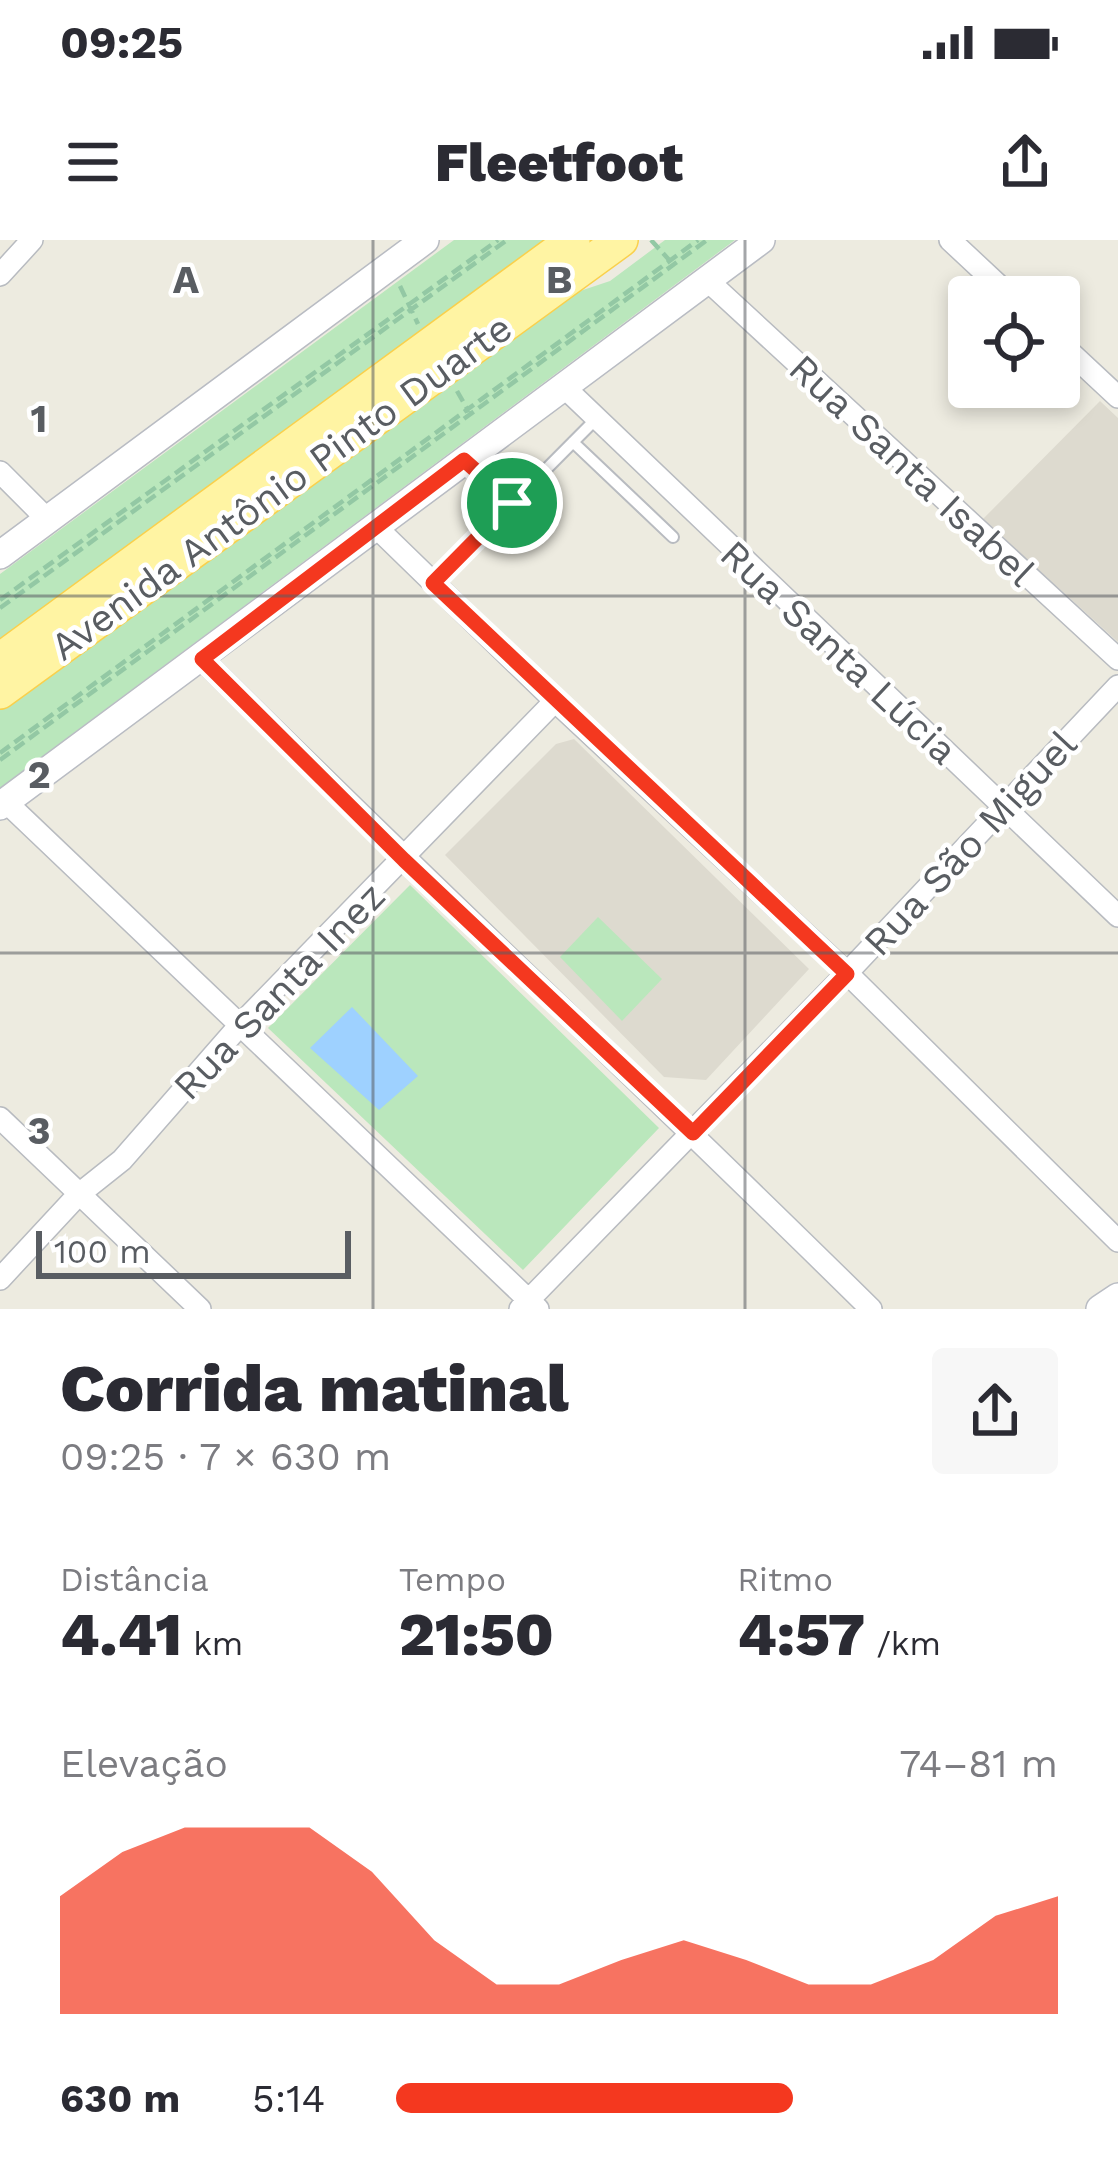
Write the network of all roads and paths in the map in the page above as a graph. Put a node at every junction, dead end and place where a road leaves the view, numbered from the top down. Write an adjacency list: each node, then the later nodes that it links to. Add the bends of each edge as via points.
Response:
1 (32, 240): 13 (street)
2 (498, 240): 29 (path)
3 (507, 240): 29 (path)
4 (573, 240): 32 (main road, Avenida Antônio Pinto Duarte)
5 (621, 240): 34 (main road, Avenida Antônio Pinto Duarte)
6 (652, 240): 12 (path)
7 (698, 240): 12 (path)
8 (707, 240): 12 (path)
9 (761, 240): 15 (main road)
10 (950, 240): 14 (street)
11 (413, 243): 24 (main road)
12 (671, 263): 15 (path); 36 (path)
13 (0, 275)
14 (989, 276)
15 (700, 285): 17 (main road); 31 (street, Rua Santa Isabel)
16 (1080, 362): 18 (street)
17 (563, 386): 19 (street, Rua Santa Lúcia); 21 (main road)
18 (1118, 397)
19 (595, 420): 20 (lane); 38 (street, Rua Santa Lúcia)
20 (573, 442): 23 (lane); 26 (lane)
21 (464, 460): 23 (lane); 25 (main road)
22 (0, 472): 24 (street)
23 (512, 503): 28 (lane)
24 (48, 520): 27 (main road)
25 (376, 527): 28 (street); 30 (main road)
26 (673, 537)
27 (0, 555)
28 (433, 583): 35 (street)
29 (0, 604)
30 (202, 659): 37 (main road); 39 (street)
31 (1118, 659)
32 (0, 661)
33 (1118, 686): 38 (street, Rua São Miguel)
34 (0, 692)
35 (555, 701): 39 (street, Rua Santa Inez); 41 (street)
36 (0, 757)
37 (3, 804): 42 (street)
38 (1003, 807): 40 (street, Rua Santa Lúcia); 41 (street, Rua São Miguel)
39 (404, 860): 42 (street, Rua Santa Inez); 44 (street)
40 (1118, 916)
41 (847, 974): 44 (street, Rua São Miguel); 46 (street)
42 (240, 1025): 45 (street, Rua Santa Inez, via 122,1160); 49 (street)
43 (0, 1118): 45 (street)
44 (693, 1133): 49 (street, Rua São Miguel); 51 (street)
45 (78, 1195): 47 (street, Rua Santa Inez); 50 (street)
46 (1118, 1241)
47 (0, 1279)
48 (1118, 1297): 52 (main road)
49 (529, 1306)
50 (200, 1309)
51 (872, 1309)
52 (1100, 1309)

